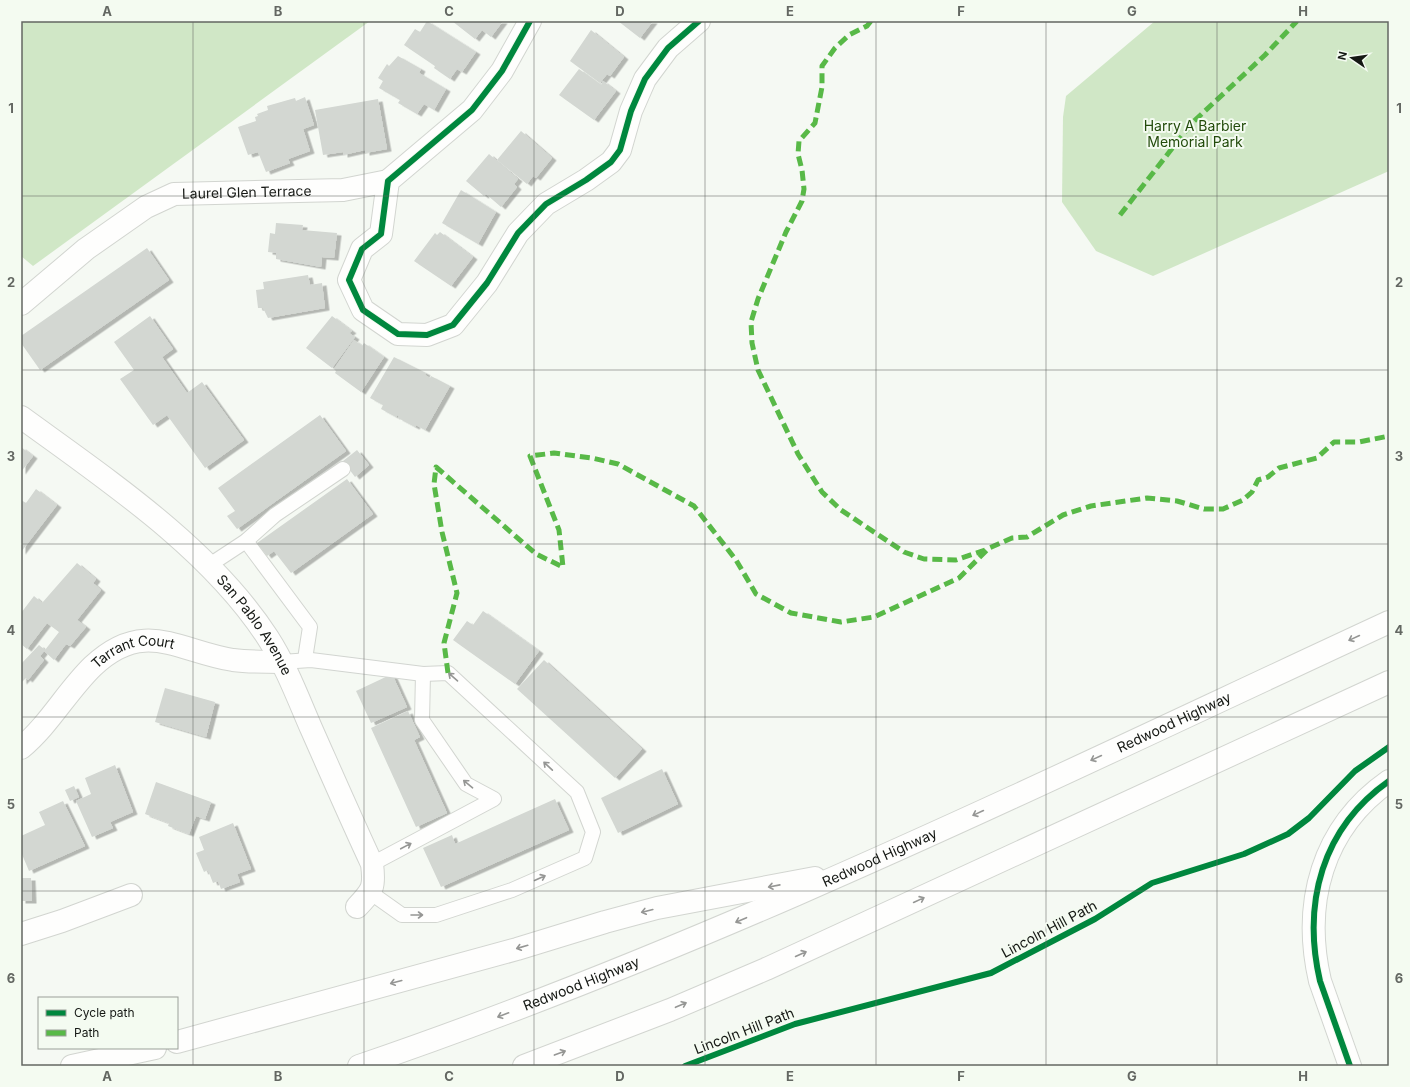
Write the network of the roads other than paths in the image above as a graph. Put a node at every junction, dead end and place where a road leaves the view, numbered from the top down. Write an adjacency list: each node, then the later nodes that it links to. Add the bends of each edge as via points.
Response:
1 (530, 21): 3 (main road, Laurel Glen Terrace, via 502,71 472,110)
2 (699, 21): 3 (main road, via 668,48 645,79 631,111 620,150 611,162 546,204 518,233 488,283 453,325 427,335 398,334 363,310 349,280 362,249 381,234)
3 (388, 180): 4 (main road, Laurel Glen Terrace, via 343,190 174,194 146,207 86,249)
4 (21, 304)
5 (21, 417): 8 (main road, San Pablo Avenue, via 149,512)
6 (343, 469): 7 (lane, via 275,515)
7 (246, 541): 8 (lane); 10 (lane, via 310,627)
8 (208, 566): 11 (main road, San Pablo Avenue, via 252,616)
9 (1389, 622): 17 (main road, Redwood Highway, one-way to 17)
10 (306, 659): 11 (lane); 12 (lane)
11 (281, 662): 14 (main road, Tarrant Court, via 232,660 174,643 157,641 140,641 124,645 92,667); 16 (main road, San Pablo Avenue)
12 (423, 674): 16 (lane, one-way to 12, via 494,800 466,784 422,720); 19 (lane, one-way to 12, via 402,915 436,915 512,890 586,858 593,832 577,792 448,673)
13 (1389, 682): 28 (main road, one-way to 13, via 670,1010 766,969)
14 (21, 748)
15 (1389, 781): 24 (main road, via 1359,807 1341,830 1323,866 1315,896 1313,926 1317,968)
16 (372, 864): 19 (main road, San Pablo Avenue, via 374,878)
17 (854, 870): 21 (main road, one-way to 21, via 657,908); 27 (main road, Redwood Highway, one-way to 27, via 561,993)
18 (131, 894): 20 (main road)
19 (364, 900)
20 (21, 934)
21 (178, 1042)
22 (151, 1049): 25 (main road)
23 (153, 1049): 26 (main road)
24 (1349, 1062)
25 (72, 1066)
26 (94, 1066)
27 (359, 1066)
28 (524, 1066)

